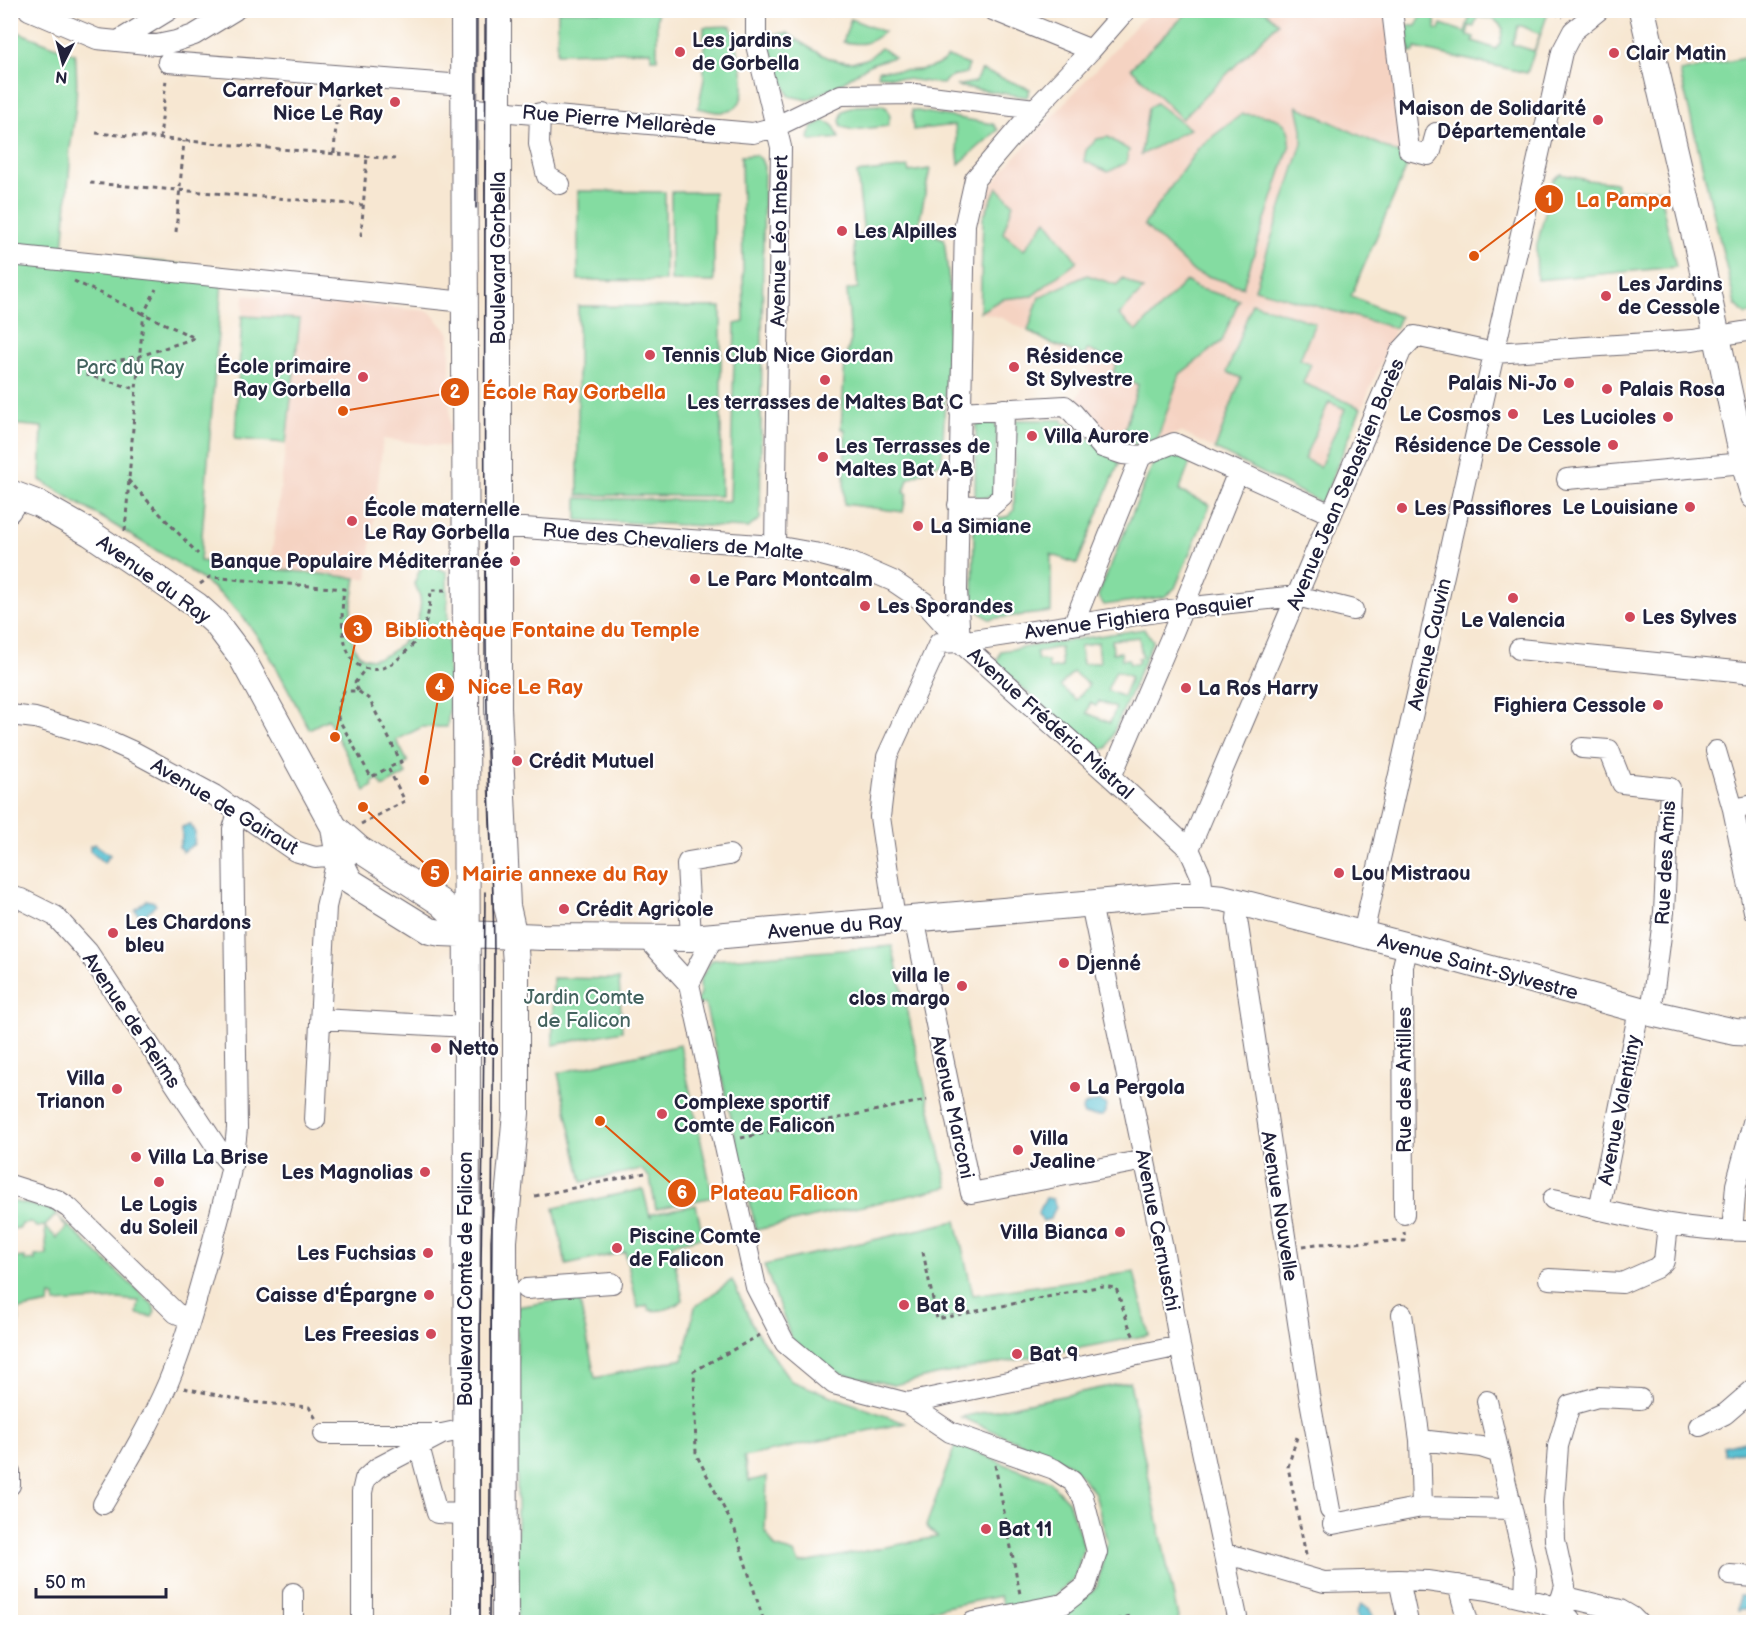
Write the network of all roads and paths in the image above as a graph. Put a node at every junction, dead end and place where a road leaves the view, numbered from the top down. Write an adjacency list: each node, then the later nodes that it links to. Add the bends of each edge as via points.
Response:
1 (29, 10): 12 (street, via 97,39)
2 (170, 10): 12 (street)
3 (235, 10): 12 (street, via 194,35 176,41 158,45)
4 (464, 10): 16 (main road, Boulevard Gorbella)
5 (498, 10): 18 (main road, Boulevard Gorbella)
6 (756, 10): 20 (street, Avenue Léo Imbert, via 756,45)
7 (993, 10): 13 (street)
8 (1126, 10): 13 (street, Avenue Frédéric Mistral)
9 (1392, 10): 21 (street, via 1409,150 1428,154)
10 (1599, 10): 41 (street, Avenue Cauvin, via 1573,31 1562,52)
11 (1642, 10): 40 (main road)
12 (120, 40)
13 (1091, 51): 17 (street, Avenue Frédéric Mistral)
14 (168, 62): 16 (street, Rue Pierre Mellarède); 23 (path)
15 (338, 94): 25 (path)
16 (463, 96): 18 (street, Rue Pierre Mellarède); 37 (main road, Boulevard Gorbella)
17 (1035, 109): 20 (street, Rue Pierre Mellarède, via 915,94 841,94); 45 (street, Avenue Frédéric Mistral, via 975,179 965,224)
18 (498, 110): 19 (street, Rue Pierre Mellarède); 55 (main road, Boulevard Gorbella)
19 (540, 113): 20 (street, Rue Pierre Mellarède, via 753,133); 29 (street, via 538,144 547,176)
20 (775, 127): 57 (street, Avenue Léo Imbert, via 781,147)
21 (1436, 132)
22 (96, 133): 23 (path)
23 (160, 139): 24 (path)
24 (184, 141): 25 (path); 30 (path)
25 (334, 153): 26 (path)
26 (367, 156): 27 (path); 31 (path)
27 (395, 159)
28 (90, 183): 30 (path)
29 (560, 183)
30 (180, 189): 31 (path); 32 (path)
31 (363, 205): 33 (path)
32 (176, 232)
33 (361, 236)
34 (10, 255): 35 (street)
35 (165, 271): 37 (street); 38 (path)
36 (71, 280): 38 (path)
37 (465, 302): 56 (main road, Boulevard Gorbella)
38 (144, 313): 42 (path); 42 (path, via 195,338)
39 (1754, 330): 40 (street, Avenue Jean Sebastien Barès)
40 (1717, 337): 41 (street, Avenue Jean Sebastien Barès); 47 (main road)
41 (1494, 353): 54 (street, Avenue Jean Sebastien Barès, via 1415,336 1401,351); 92 (street, Avenue Cauvin)
42 (140, 356): 43 (path); 43 (path, via 87,367 87,375)
43 (136, 389): 50 (path)
44 (1004, 409): 45 (street); 46 (street, via 1065,406 1102,447); 53 (street, via 1002,496 991,506)
45 (960, 412): 53 (street, Avenue Frédéric Mistral)
46 (1141, 456): 48 (street, via 1174,443); 65 (street)
47 (1744, 462): 49 (street); 51 (main road)
48 (1238, 472): 54 (street); 63 (street)
49 (1567, 479)
50 (128, 480): 58 (path); 59 (path)
51 (1754, 496)
52 (14, 500): 59 (main road, Avenue du Ray, via 63,517)
53 (958, 505): 66 (street, Avenue Frédéric Mistral)
54 (1331, 514): 61 (street, Avenue Jean Sebastien Barès)
55 (499, 528): 56 (street, Rue des Chevaliers de Malte); 57 (street, Rue des Chevaliers de Malte); 94 (main road, Boulevard Gorbella, via 498,708 507,906)
56 (465, 530): 60 (main road, Boulevard Gorbella)
57 (775, 546): 66 (street, Rue des Chevaliers de Malte, via 852,563 893,581 924,602)
58 (198, 554)
59 (123, 555): 62 (main road, Avenue du Ray)
60 (465, 589): 68 (path, via 431,590 424,627 414,645 384,668); 84 (main road, Boulevard Gorbella)
61 (1297, 596): 63 (street, Avenue Fighiera Pasquier); 64 (street, Avenue Fighiera Pasquier); 80 (street, Avenue Jean Sebastien Barès)
62 (188, 599): 68 (path, via 202,580 210,577 344,589 341,609 346,646 355,663); 79 (main road, Avenue du Ray, via 216,623 242,656)
63 (1183, 608): 65 (street, Avenue Fighiera Pasquier); 75 (street)
64 (1353, 610)
65 (1073, 625): 66 (street, Avenue Fighiera Pasquier)
66 (960, 642): 75 (street, Avenue Frédéric Mistral); 91 (street, Avenue Fighiera Pasquier, via 939,643 887,757 880,817)
67 (1519, 649): 69 (street)
68 (365, 669): 70 (path, via 354,684)
69 (1754, 673)
70 (358, 691): 74 (path, via 369,699 401,762); 74 (path, via 344,691 338,718 371,777)
71 (10, 715): 78 (street, Avenue de Gairaut, via 35,718 103,738 214,795)
72 (1582, 748): 99 (street, Rue des Amis, via 1610,750 1622,783 1670,788 1664,912)
73 (1716, 750): 77 (street)
74 (388, 768): 79 (path, via 405,801 363,824)
75 (1111, 777): 80 (street, Avenue Frédéric Mistral)
76 (1754, 805): 77 (street)
77 (1733, 809): 90 (street)
78 (238, 813): 81 (street, Avenue de Gairaut, via 295,851 315,857); 108 (street, via 233,829 237,1128)
79 (345, 825): 81 (main road, Avenue du Ray); 83 (main road, Avenue du Ray, via 359,849)
80 (1189, 849): 86 (street, Avenue Frédéric Mistral, via 1201,876)
81 (338, 855): 83 (main road, Avenue du Ray); 93 (main road, Avenue du Ray, via 351,882 419,925 430,931); 100 (street, via 326,907)
82 (729, 855): 95 (street, via 687,865)
83 (373, 859): 87 (main road, Avenue du Ray)
84 (466, 891): 87 (main road, via 453,901); 93 (main road, Boulevard Gorbella)
85 (10, 896): 108 (street, Avenue de Reims, via 55,916 88,952)
86 (1203, 896): 88 (main road, Avenue Saint-Sylvestre); 89 (main road, Avenue du Ray)
87 (440, 902): 93 (main road, Avenue du Ray)
88 (1239, 902): 92 (main road, Avenue Saint-Sylvestre); 118 (street, Avenue Nouvelle, via 1237,919)
89 (1091, 904): 91 (main road, Avenue du Ray); 107 (street, Avenue Cernuschi)
90 (1754, 911)
91 (904, 919): 95 (main road, Avenue du Ray); 107 (street, Avenue Marconi, via 971,1193)
92 (1363, 934): 97 (main road, Avenue Saint-Sylvestre)
93 (466, 935): 94 (main road, Avenue du Ray); 101 (main road, Boulevard Comte de Falicon)
94 (514, 937): 96 (main road, Avenue du Ray); 161 (main road, Boulevard Comte de Falicon, via 516,1113 504,1241)
95 (702, 937): 96 (main road, Avenue du Ray); 98 (street)
96 (647, 938): 98 (street)
97 (1408, 946): 99 (main road, Avenue Saint-Sylvestre); 114 (street, Rue des Antilles, via 1403,966)
98 (689, 984): 106 (street)
99 (1645, 1012): 102 (main road, Avenue Saint-Sylvestre); 113 (street, Avenue Valentiny)
100 (321, 1019): 101 (street); 105 (street)
101 (467, 1027): 135 (main road, Boulevard Comte de Falicon)
102 (1754, 1033)
103 (927, 1100): 106 (path)
104 (1754, 1119): 116 (street, via 1736,1185)
105 (315, 1120)
106 (724, 1141): 125 (street, via 756,1287)
107 (1145, 1160): 126 (street, Avenue Cernuschi)
108 (232, 1166): 124 (street)
109 (645, 1173): 111 (path)
110 (10, 1185): 124 (street, via 57,1200 69,1208 176,1313)
111 (535, 1196)
112 (1553, 1199): 113 (street, Avenue Valentiny)
113 (1599, 1210): 115 (street, Avenue Valentiny)
114 (1404, 1214): 118 (path, via 1405,1241)
115 (1668, 1225): 116 (street, Avenue Valentiny); 120 (street, via 1664,1261 1656,1268 1622,1283)
116 (1732, 1231): 117 (street, Avenue Valentiny)
117 (1754, 1231)
118 (1287, 1248): 145 (street, Avenue Nouvelle, via 1331,1517)
119 (923, 1252): 127 (path, via 937,1319 1102,1286 1116,1288)
120 (1549, 1279)
121 (612, 1283): 122 (street)
122 (526, 1289)
123 (1402, 1314): 138 (street)
124 (190, 1319): 128 (street)
125 (776, 1326): 132 (street, via 785,1343 834,1384); 162 (path, via 694,1371 696,1454 735,1530)
126 (1180, 1346): 127 (street); 148 (street, Avenue Cernuschi)
127 (1143, 1354): 132 (street)
128 (167, 1385): 133 (path, via 250,1402); 144 (street)
129 (1754, 1389): 134 (street, via 1725,1414)
130 (1640, 1399): 157 (street, via 1598,1397 1570,1405 1558,1446 1554,1502 1555,1540 1564,1586)
131 (1486, 1401): 140 (street)
132 (907, 1403): 163 (street, via 950,1432 1054,1469 1072,1481 1083,1497 1097,1552 1086,1586 1064,1605)
133 (309, 1407)
134 (1700, 1426)
135 (454, 1431): 136 (street); 139 (street); 147 (main road, Boulevard Comte de Falicon)
136 (324, 1434)
137 (1297, 1436): 149 (path, via 1288,1467)
138 (1420, 1440): 140 (street, via 1481,1447); 145 (street)
139 (419, 1446): 147 (street, via 436,1513); 159 (street, via 364,1479)
140 (1499, 1454): 146 (street)
141 (994, 1469): 154 (path)
142 (10, 1473): 143 (street)
143 (10, 1485)
144 (103, 1504)
145 (1422, 1507): 146 (street)
146 (1512, 1509): 156 (street, via 1526,1570)
147 (465, 1514): 160 (main road, Boulevard Comte de Falicon)
148 (1225, 1557): 152 (street, via 1242,1558 1324,1582); 166 (street, Avenue Cernuschi)
149 (1307, 1561)
150 (1730, 1575): 151 (street)
151 (1754, 1577)
152 (1399, 1580): 153 (street); 167 (street)
153 (1458, 1585): 156 (street); 168 (street)
154 (1019, 1589)
155 (293, 1593): 158 (street)
156 (1525, 1599): 157 (street)
157 (1559, 1602): 169 (street); 170 (street, via 1620,1610)
158 (293, 1623)
159 (362, 1623)
160 (466, 1623)
161 (506, 1623)
162 (764, 1623)
163 (973, 1623)
164 (1108, 1623): 165 (path, via 1131,1616)
165 (1133, 1623)
166 (1238, 1623)
167 (1408, 1623)
168 (1468, 1623)
169 (1572, 1623)
170 (1637, 1623)

